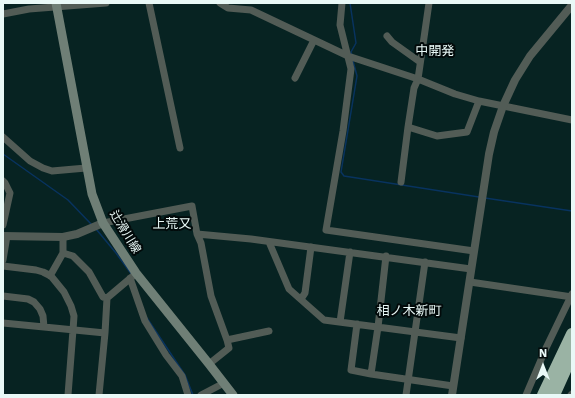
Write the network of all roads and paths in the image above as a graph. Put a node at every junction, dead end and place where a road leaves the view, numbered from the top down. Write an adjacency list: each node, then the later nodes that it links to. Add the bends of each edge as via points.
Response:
1 (106, 3): 6 (street)
2 (149, 3): 21 (street)
3 (220, 3): 8 (street)
4 (342, 3): 12 (street, via 340,25)
5 (429, 3): 13 (street)
6 (57, 5): 9 (street); 22 (main road, 辻滑川線)
7 (572, 5): 17 (street, via 530,56)
8 (228, 6): 11 (street, via 251,10)
9 (3, 14)
10 (387, 36): 13 (street)
11 (314, 40): 12 (street); 14 (street)
12 (348, 56): 15 (street); 33 (street, via 351,69 326,230)
13 (420, 62): 15 (street)
14 (295, 78)
15 (418, 79): 16 (street); 19 (street, via 414,88)
16 (479, 101): 17 (street); 19 (street, via 467,132 437,136)
17 (503, 106): 18 (street); 33 (street, via 489,154)
18 (572, 120)
19 (408, 127): 24 (street)
20 (3, 137): 22 (street, via 30,161 43,168 52,171)
21 (180, 148)
22 (86, 168): 25 (main road, 辻滑川線)
23 (3, 181): 26 (street, via 10,193)
24 (401, 182)
25 (103, 223): 27 (street, via 192,206); 29 (street); 41 (main road, 辻滑川線)
26 (3, 225)
27 (197, 234): 30 (street); 58 (street, via 211,296)
28 (5, 236): 29 (street); 36 (street)
29 (63, 237): 34 (street)
30 (269, 242): 31 (street); 46 (street, via 289,289)
31 (311, 247): 32 (street); 46 (street, via 305,292)
32 (350, 252): 35 (street); 47 (street)
33 (474, 252): 39 (street)
34 (63, 253): 40 (street); 45 (street, via 72,256 89,272 103,296)
35 (386, 256): 37 (street); 51 (street)
36 (3, 260)
37 (425, 262): 39 (street); 54 (street)
38 (3, 266): 40 (street, via 36,270)
39 (471, 268): 42 (street)
40 (50, 276): 52 (street, via 72,306)
41 (133, 276): 45 (street); 60 (main road, 辻滑川線); 67 (street, via 145,321 182,376)
42 (470, 282): 44 (street); 57 (street)
43 (3, 296): 50 (street, via 34,302 43,316)
44 (571, 296): 72 (street)
45 (107, 298): 55 (street)
46 (300, 299): 47 (street, via 324,320)
47 (340, 322): 49 (street)
48 (3, 323): 50 (street)
49 (357, 324): 51 (street); 61 (street, via 351,370)
50 (44, 327): 52 (street)
51 (378, 327): 54 (street); 61 (street)
52 (73, 330): 55 (street); 65 (street)
53 (269, 331): 58 (street)
54 (415, 332): 57 (street); 62 (street)
55 (104, 333): 66 (street)
56 (572, 334): 73 (highway)
57 (461, 338): 64 (street)
58 (227, 340): 60 (street, via 229,348)
59 (572, 355): 74 (highway)
60 (209, 364): 63 (main road, 辻滑川線)
61 (371, 374): 62 (street)
62 (408, 379): 64 (street); 70 (street)
63 (224, 384): 68 (street); 69 (main road, 辻滑川線)
64 (453, 386): 71 (street)
65 (68, 395)
66 (99, 395)
67 (188, 395)
68 (201, 395)
69 (233, 395)
70 (406, 395)
71 (452, 395)
72 (526, 395)
73 (543, 395)
74 (554, 395)

